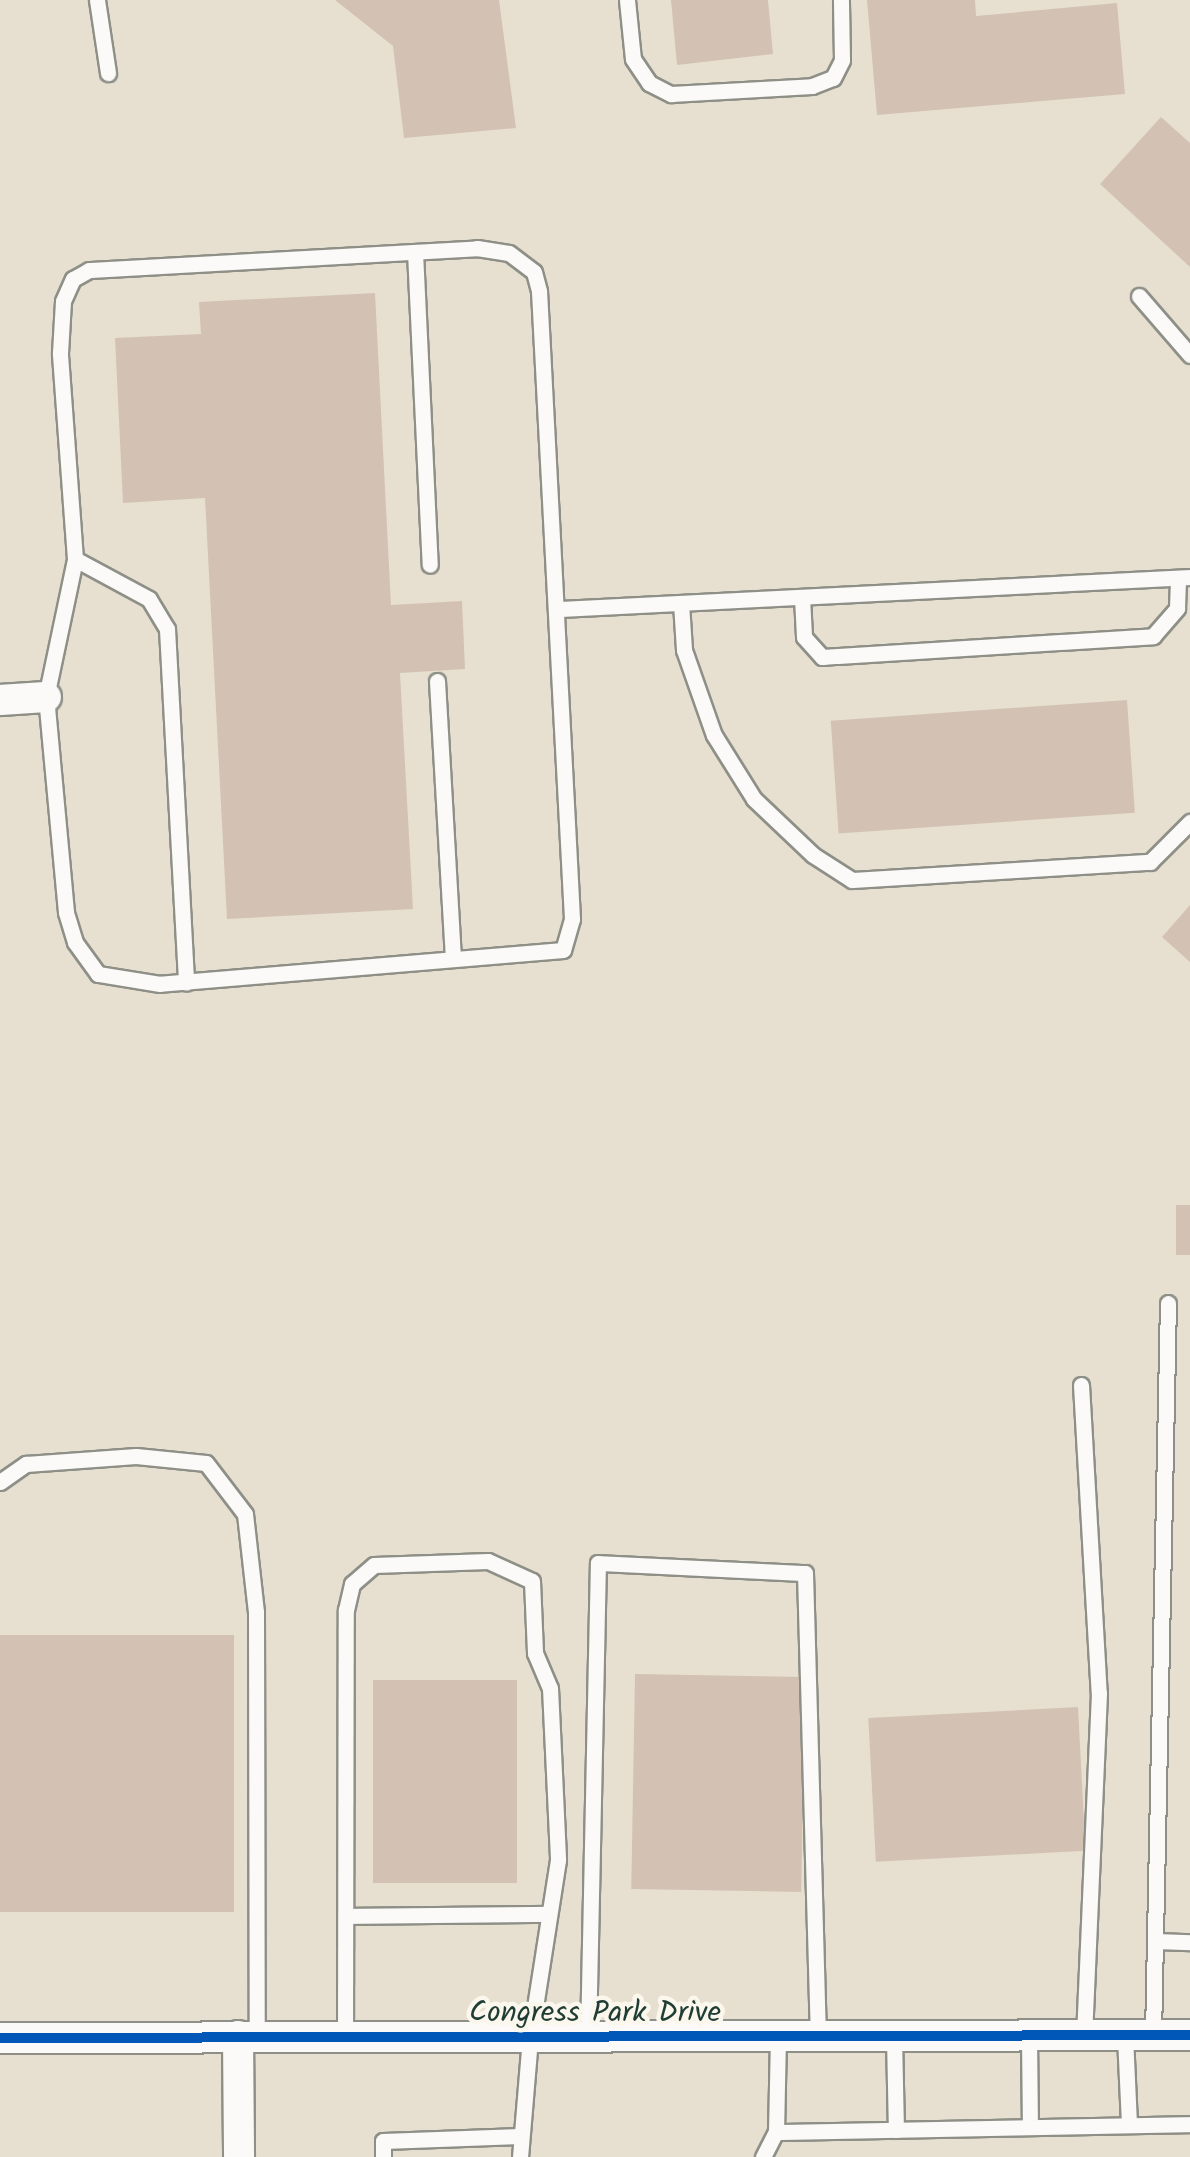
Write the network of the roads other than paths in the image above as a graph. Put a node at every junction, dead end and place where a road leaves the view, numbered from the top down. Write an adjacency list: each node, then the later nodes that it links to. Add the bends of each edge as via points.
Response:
1 (97, 0): 4 (lane)
2 (626, 0): 3 (lane, via 633,59 649,84 671,94 812,86 833,78 842,60)
3 (841, 0)
4 (108, 73)
5 (415, 252): 8 (lane, via 89,270 73,279 63,300 60,353); 9 (lane); 13 (lane, via 478,248 509,254 534,272)
6 (1139, 296): 7 (lane)
7 (1190, 354)
8 (74, 559): 15 (lane); 19 (lane, via 149,599 167,629)
9 (430, 565)
10 (1184, 577): 11 (lane); 11 (lane, via 1177,608 1154,636 822,657 804,636)
11 (802, 597): 12 (lane)
12 (681, 603): 13 (lane); 17 (lane, via 684,650 714,735 754,799 813,855 852,880 1150,862)
13 (560, 609): 18 (lane, via 572,919 563,950)
14 (437, 681): 18 (lane)
15 (46, 697): 16 (street); 19 (lane, via 66,912 76,942 98,974)
16 (0, 700)
17 (1190, 822)
18 (453, 959): 19 (lane)
19 (186, 982)
20 (1168, 1302): 25 (lane)
21 (1081, 1385): 29 (lane, via 1099,1693)
22 (0, 1482): 27 (lane, via 26,1464 136,1456 206,1463 245,1514 256,1612)
23 (550, 1914): 24 (lane); 24 (lane, via 558,1860 550,1688 535,1653 532,1581 488,1561 374,1565 352,1584 346,1610); 36 (lane)
24 (346, 1916): 38 (lane)
25 (1156, 1941): 26 (lane); 30 (lane)
26 (1190, 1942)
27 (248, 2036): 35 (street, Congress Park Drive); 38 (street, Congress Park Drive); 45 (street)
28 (1028, 2036): 29 (street, Congress Park Drive); 34 (street, Congress Park Drive); 41 (lane)
29 (1084, 2036): 30 (street, Congress Park Drive)
30 (1139, 2036): 31 (street, Congress Park Drive); 40 (lane)
31 (1190, 2036)
32 (778, 2037): 33 (street, Congress Park Drive); 37 (street, Congress Park Drive); 43 (lane)
33 (818, 2037): 34 (street, Congress Park Drive); 37 (lane, via 805,1573 598,1562)
34 (894, 2037): 42 (lane)
35 (0, 2038)
36 (530, 2038): 37 (street, Congress Park Drive); 38 (street, Congress Park Drive); 44 (lane)
37 (588, 2038)
38 (345, 2039)
39 (1190, 2124): 40 (lane)
40 (1129, 2125): 41 (lane)
41 (1030, 2127): 42 (lane)
42 (896, 2130): 43 (lane)
43 (776, 2132): 48 (lane)
44 (520, 2136): 46 (lane, via 383,2140); 47 (lane)
45 (239, 2157)
46 (383, 2157)
47 (520, 2157)
48 (764, 2157)

